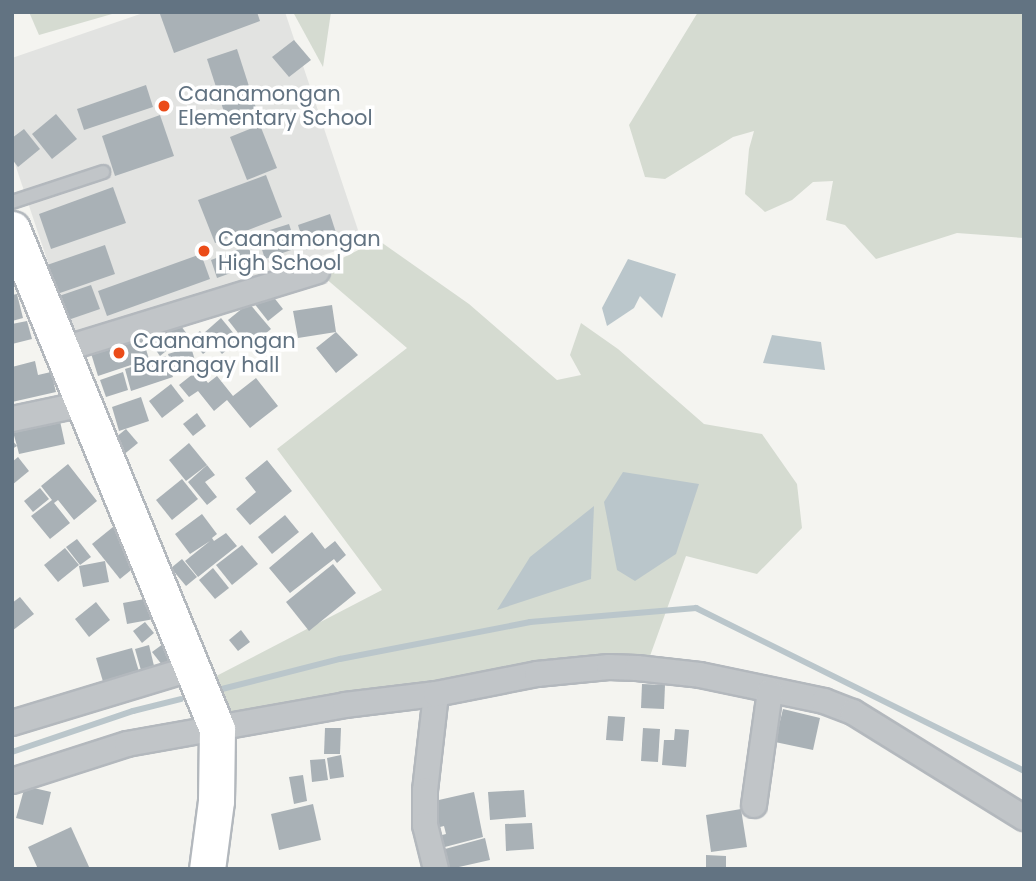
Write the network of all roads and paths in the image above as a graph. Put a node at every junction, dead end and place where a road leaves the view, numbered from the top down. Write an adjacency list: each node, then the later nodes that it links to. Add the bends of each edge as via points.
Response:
1 (103, 172): 2 (lane)
2 (12, 202)
3 (12, 229): 5 (street)
4 (317, 271): 5 (street)
5 (61, 351): 6 (street)
6 (83, 404): 7 (street); 8 (street)
7 (12, 419)
8 (190, 669): 11 (street); 12 (street)
9 (770, 691): 10 (street, via 671,670 609,667 537,674); 14 (street); 15 (street, via 824,701 853,712)
10 (436, 694): 12 (street); 17 (street, via 425,790 425,825)
11 (12, 723)
12 (217, 729): 13 (street, via 127,744); 16 (street, via 216,802)
13 (12, 781)
14 (754, 805)
15 (1024, 818)
16 (207, 869)
17 (436, 869)

